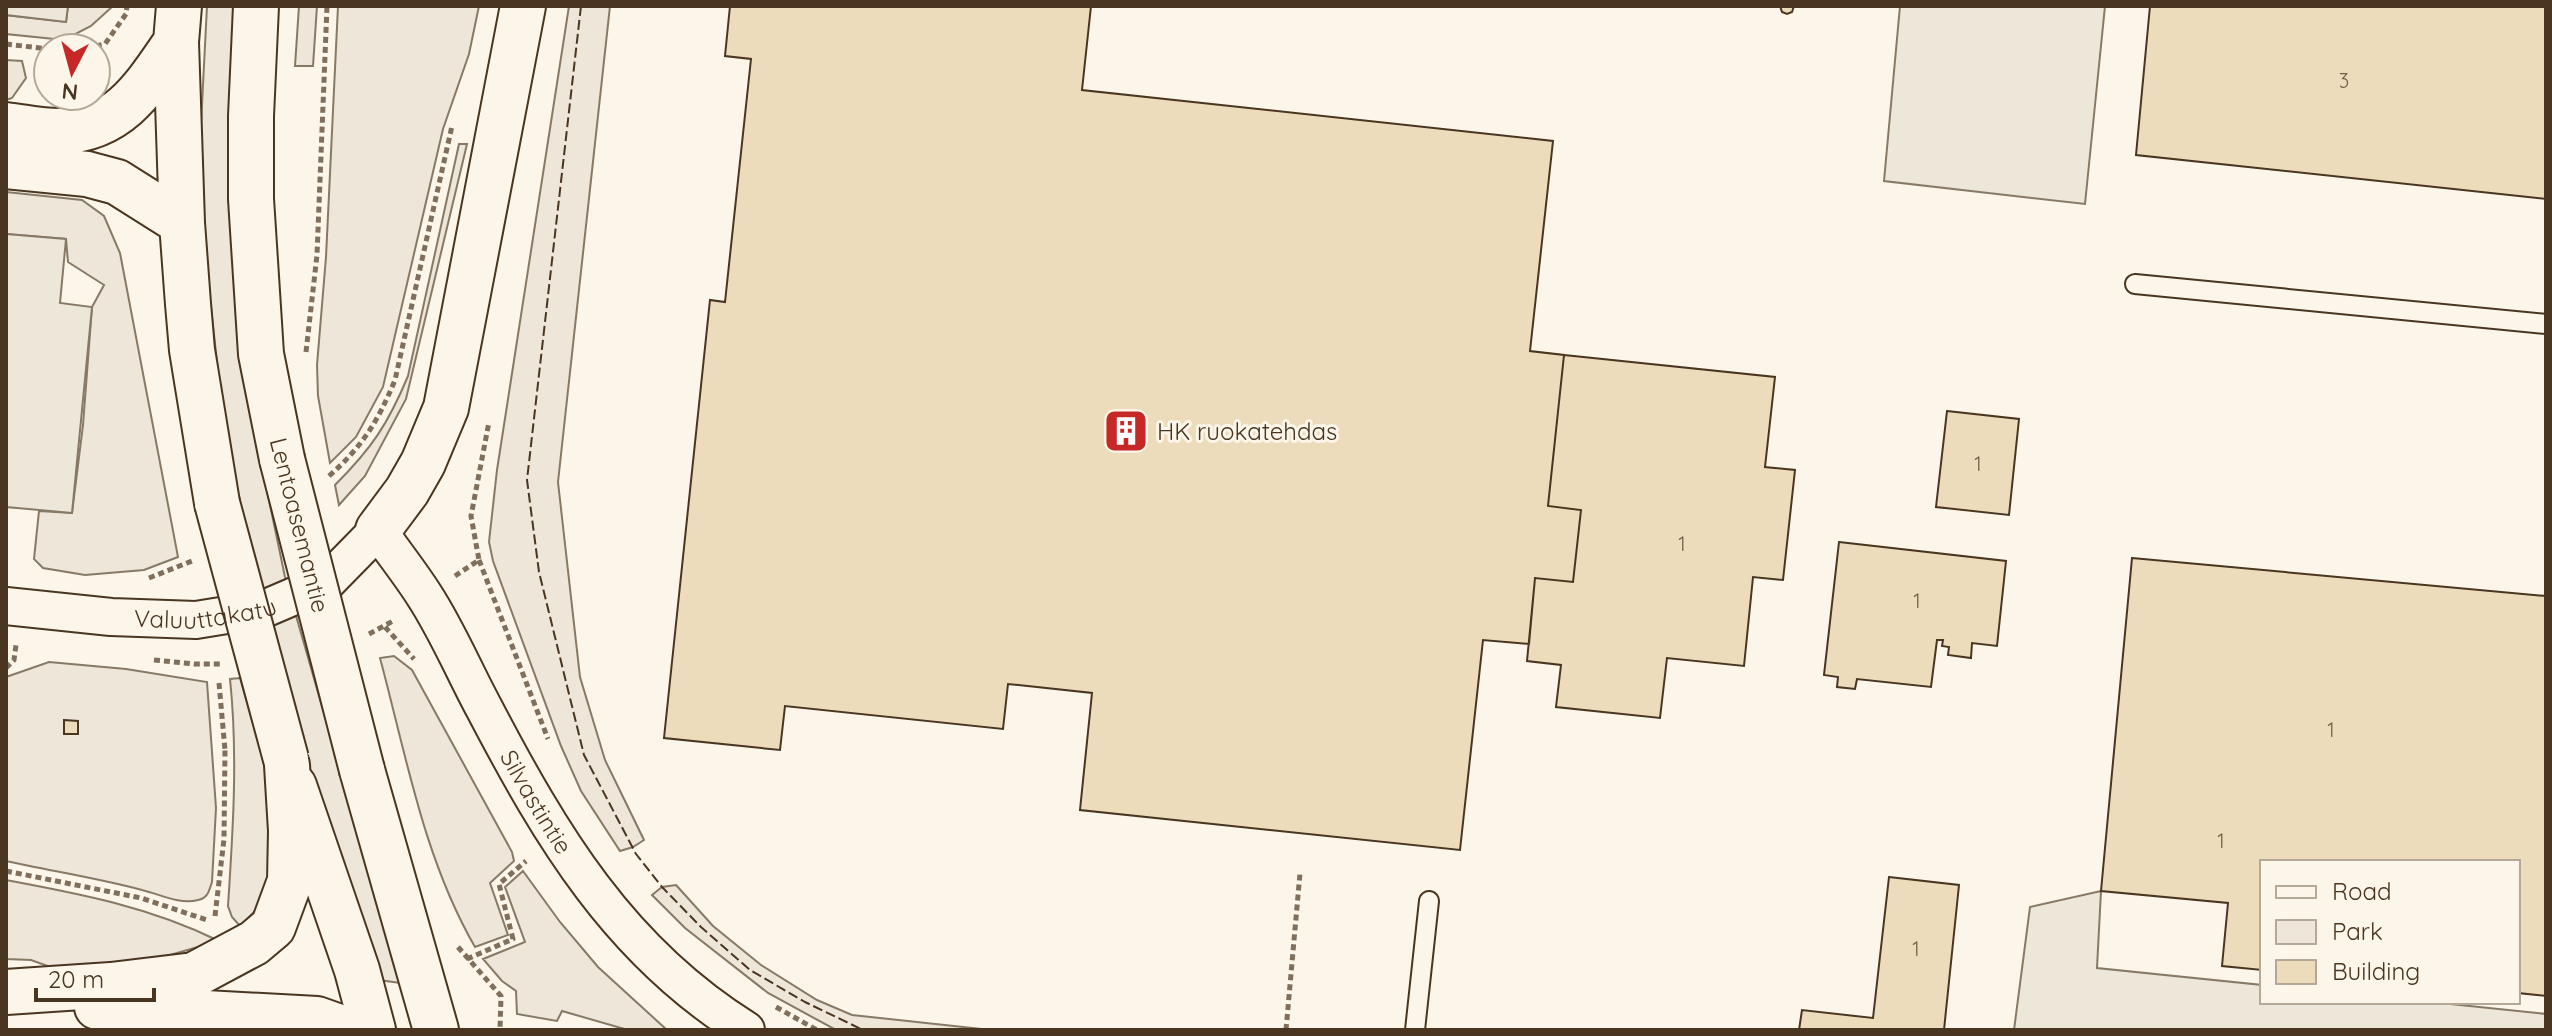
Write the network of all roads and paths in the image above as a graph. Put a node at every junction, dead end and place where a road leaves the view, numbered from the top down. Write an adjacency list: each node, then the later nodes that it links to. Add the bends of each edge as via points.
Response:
1 (127, 6): 6 (path)
2 (327, 6): 14 (path, via 317,255)
3 (523, 6): 15 (main road, via 446,408 423,463)
4 (258, 17): 32 (main road, Lentoasemantie, bridge, via 251,199 261,354 282,459 362,770)
5 (178, 24): 9 (main road, via 135,100 97,126 62,131); 11 (main road)
6 (112, 34)
7 (6, 44): 8 (path)
8 (32, 47)
9 (6, 125)
10 (6, 166): 11 (main road, via 117,182)
11 (182, 223): 22 (main road, bridge, via 192,350 217,503)
12 (2135, 284): 13 (lane)
13 (2546, 324)
14 (305, 363)
15 (378, 530): 17 (street, Valuuttakatu, via 327,582 264,609 196,620); 33 (street, Silvastintie, via 425,597 559,844 663,968)
16 (479, 560): 20 (path)
17 (6, 606)
18 (16, 644): 19 (path, via 14,660)
19 (6, 668)
20 (552, 748)
21 (225, 750): 24 (path, via 224,839 214,922 141,898)
22 (286, 762): 28 (main road, via 292,858 290,881 273,927 194,975); 31 (main road)
23 (526, 861): 27 (path, via 499,884 513,939)
24 (6, 871)
25 (1300, 873): 35 (path)
26 (1429, 901): 36 (lane)
27 (467, 959)
28 (13, 992): 30 (main road, via 104,1008 317,1019)
29 (769, 1002): 34 (path)
30 (348, 1030)
31 (373, 1030)
32 (436, 1030)
33 (746, 1030)
34 (817, 1030)
35 (1286, 1030)
36 (1415, 1030)

